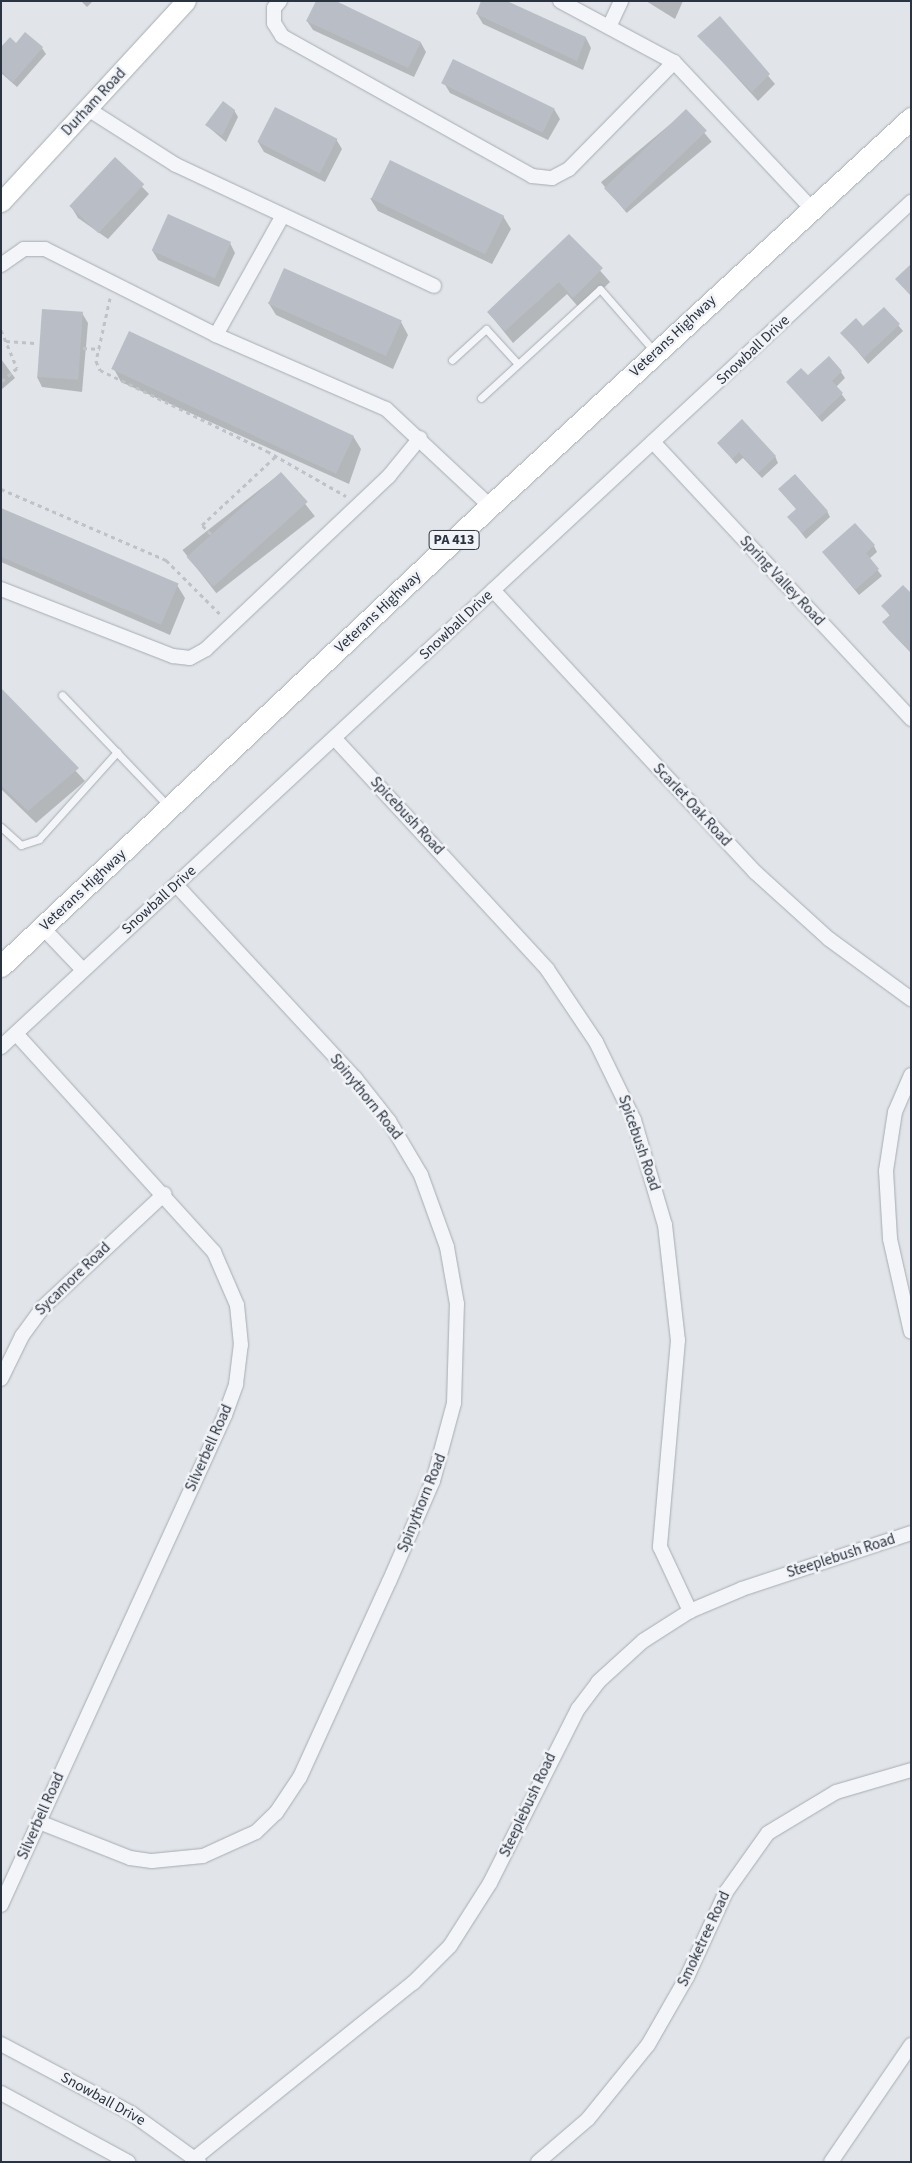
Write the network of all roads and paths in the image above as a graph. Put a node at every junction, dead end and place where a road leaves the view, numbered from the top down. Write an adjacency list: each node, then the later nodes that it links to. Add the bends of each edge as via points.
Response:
1 (186, 1): 7 (main road, Durham Road)
2 (280, 1): 6 (street, via 274,8 274,23 282,36 532,176 552,178 569,169)
3 (560, 1): 5 (street)
4 (621, 1): 5 (street)
5 (609, 27): 6 (street)
6 (674, 62): 11 (street)
7 (88, 109): 9 (main road, Durham Road); 12 (street, via 176,165)
8 (911, 118): 11 (main road, Veterans Highway / PA 413)
9 (1, 202)
10 (911, 202): 28 (street, Snowball Drive)
11 (812, 208): 22 (main road, Veterans Highway / PA 413)
12 (282, 217): 15 (street); 17 (street)
13 (1, 265): 14 (street, via 24,249 45,249)
14 (112, 283): 17 (street); 21 (path)
15 (434, 286)
16 (1, 330): 18 (path)
17 (216, 335): 27 (street, via 386,409)
18 (6, 340): 19 (path); 25 (path, via 17,368)
19 (35, 343)
20 (83, 348): 21 (path)
21 (100, 349): 29 (path, via 96,360 105,374)
22 (656, 352): 24 (lane, via 600,289); 31 (main road, Veterans Highway / PA 413)
23 (452, 360): 24 (lane, via 486,329)
24 (518, 364): 26 (lane)
25 (1, 382)
26 (481, 398)
27 (420, 438): 31 (street); 32 (street)
28 (653, 442): 35 (street, Snowball Drive); 38 (street, Spring Valley Road)
29 (276, 456): 32 (path, via 344,494); 33 (path, via 202,525)
30 (1, 490): 36 (path, via 166,560)
31 (490, 506): 41 (main road, Veterans Highway / PA 413)
32 (356, 507): 36 (street)
33 (211, 534)
34 (1, 589): 36 (street, via 173,656 190,658)
35 (493, 590): 39 (street, Snowball Drive); 47 (street, Scarlet Oak Road, via 755,872 829,939)
36 (231, 626)
37 (62, 695): 40 (lane)
38 (911, 719)
39 (335, 739): 43 (street, Snowball Drive); 55 (street, Spicebush Road, via 547,969 596,1042 634,1120 665,1224 678,1340 660,1547)
40 (117, 752): 41 (lane); 42 (lane, via 39,838 21,845)
41 (170, 808): 44 (main road, Veterans Highway / PA 413)
42 (1, 827)
43 (176, 885): 46 (street, Snowball Drive); 57 (street, Spinythorn Road, via 355,1078 389,1121 421,1174 447,1247 457,1304 454,1403 433,1481 390,1582 300,1777 276,1813 256,1832 203,1856 152,1861 130,1858)
44 (43, 928): 45 (main road, Veterans Highway / PA 413); 46 (street)
45 (1, 966)
46 (83, 970): 48 (street, Snowball Drive)
47 (911, 999)
48 (16, 1034): 49 (street, Snowball Drive); 51 (street, Silverbell Road)
49 (1, 1047)
50 (911, 1075): 52 (street, via 895,1112 886,1171 890,1239)
51 (164, 1194): 53 (street, Sycamore Road, via 43,1307 22,1336); 57 (street, Silverbell Road, via 198,1231 226,1271 240,1324 237,1377 225,1415)
52 (911, 1332)
53 (1, 1379)
54 (911, 1533): 55 (street, Steeplebush Road)
55 (690, 1611): 62 (street, Steeplebush Road, via 643,1641 598,1682 578,1709 490,1883 433,1965)
56 (911, 1770): 64 (street, Smoketree Road, via 836,1792 801,1810 757,1845 726,1892 687,1977 648,2045 588,2119)
57 (40, 1822): 58 (street, Silverbell Road)
58 (1, 1905)
59 (1, 2044): 62 (street, Snowball Drive, via 131,2113)
60 (911, 2045): 65 (street)
61 (1, 2092): 63 (street)
62 (197, 2160)
63 (128, 2162)
64 (538, 2162)
65 (831, 2162)

